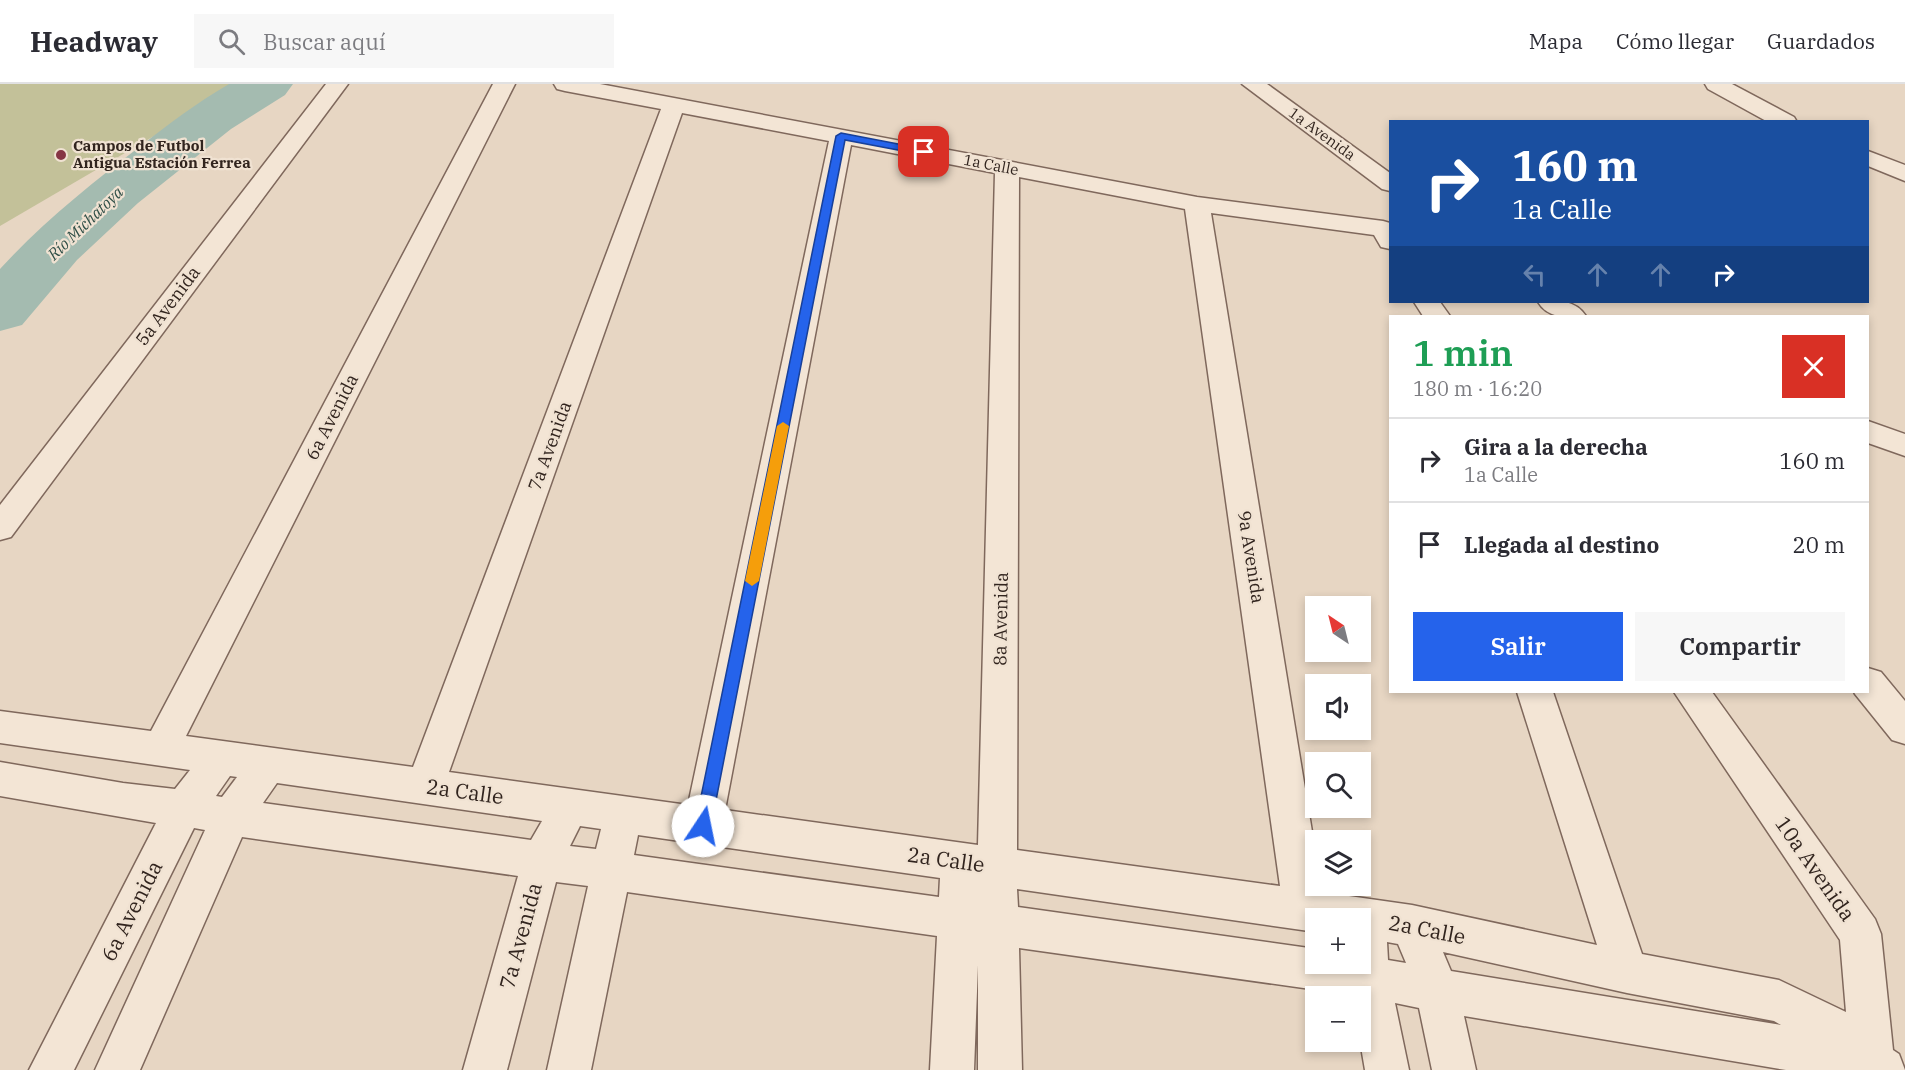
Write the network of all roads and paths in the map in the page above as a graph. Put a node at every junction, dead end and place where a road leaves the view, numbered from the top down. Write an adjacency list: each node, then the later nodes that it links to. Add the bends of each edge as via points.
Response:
1 (337, 84): 19 (street, 5a Avenida)
2 (504, 84): 25 (street, 6a Avenida)
3 (565, 84): 6 (street, 1a Calle)
4 (1253, 84): 12 (street, 1a Avenida)
5 (1726, 86): 7 (street)
6 (674, 105): 8 (street, 1a Calle); 29 (street, 7a Avenida)
7 (1783, 120)
8 (841, 136): 10 (street, 1a Calle); 34 (street)
9 (1869, 158): 11 (street)
10 (1007, 168): 13 (street, 1a Calle); 36 (street, 8a Avenida)
11 (1905, 174)
12 (1389, 183)
13 (1197, 204): 14 (street, 1a Calle); 38 (street, 9a Avenida)
14 (1387, 235)
15 (1552, 303): 16 (street)
16 (1570, 315)
17 (1869, 432): 18 (street)
18 (1905, 445)
19 (0, 528)
20 (1869, 684): 24 (street)
21 (1535, 693): 42 (street)
22 (1693, 693): 47 (street, 10a Avenida, via 1860,934)
23 (0, 727): 25 (street, 2a Calle)
24 (1905, 728)
25 (160, 750): 26 (street, 2a Calle)
26 (222, 758): 27 (street, 2a Calle); 31 (street, 6a Avenida)
27 (268, 765): 29 (street, 2a Calle); 33 (street)
28 (0, 779): 31 (street)
29 (425, 787): 30 (street, 2a Calle)
30 (570, 807): 32 (street, 2a Calle); 35 (street, 7a Avenida)
31 (184, 808): 33 (street); 48 (street, 6a Avenida)
32 (623, 815): 34 (street, 2a Calle); 37 (street)
33 (231, 817): 35 (street); 49 (street)
34 (703, 826): 36 (street, 2a Calle)
35 (542, 860): 37 (street); 50 (street, 7a Avenida)
36 (979, 864): 38 (street, 2a Calle); 40 (street, 8a Avenida)
37 (613, 870): 40 (street); 51 (street)
38 (1304, 910)
39 (1371, 919): 41 (street, 2a Calle)
40 (979, 922): 44 (street); 52 (street, 8a Avenida); 53 (street, 8a Avenida)
41 (1412, 925): 42 (street, 2a Calle); 45 (street)
42 (1627, 972): 47 (street, 2a Calle, via 1779,1001 1834,1029)
43 (1369, 974): 44 (street)
44 (1369, 977): 45 (street); 54 (street)
45 (1437, 990): 46 (street, via 1771,1044); 55 (street)
46 (1821, 1063)
47 (1877, 1067)
48 (51, 1070)
49 (117, 1070)
50 (485, 1070)
51 (569, 1070)
52 (952, 1070)
53 (1000, 1070)
54 (1387, 1070)
55 (1454, 1070)

